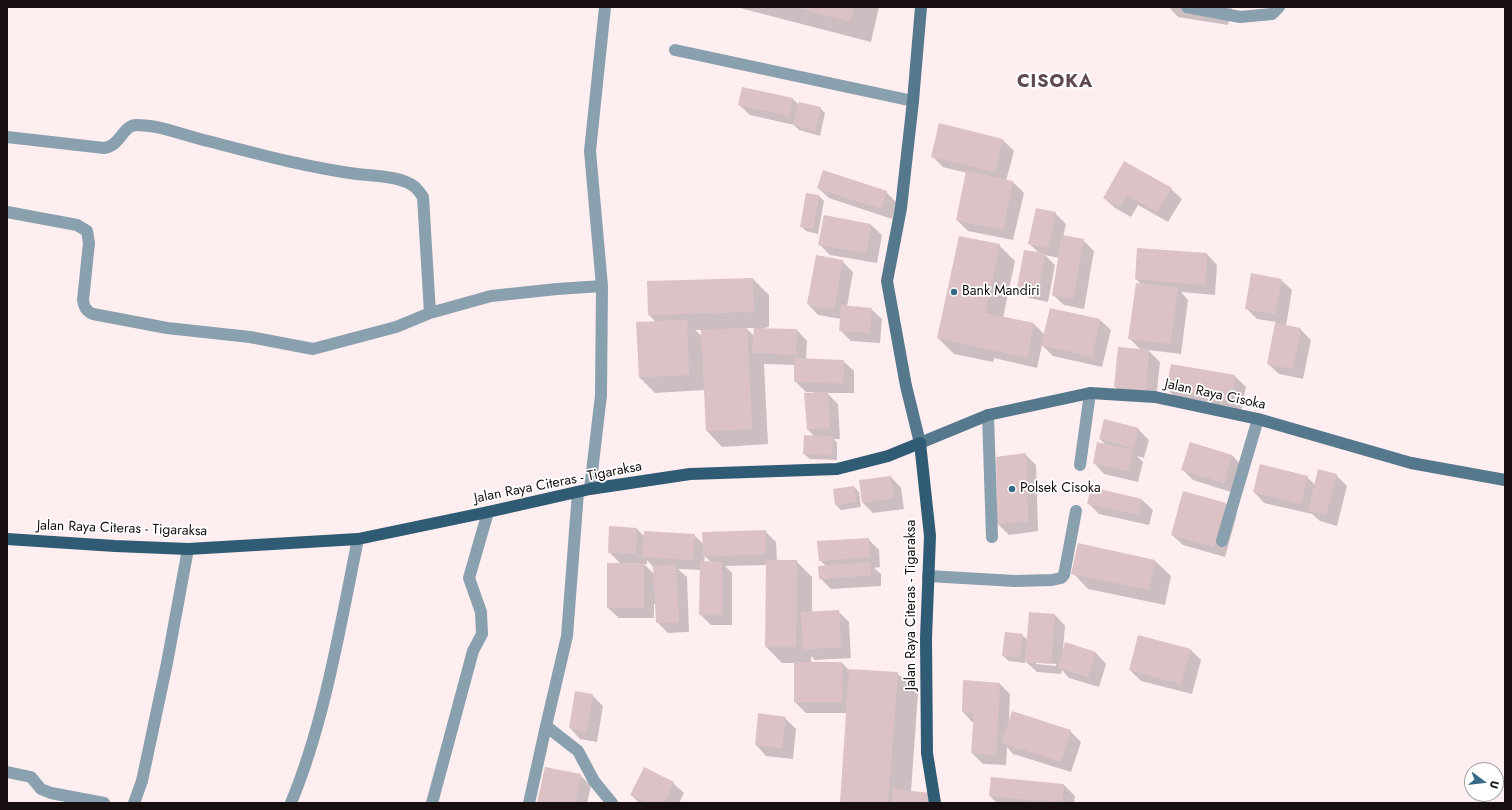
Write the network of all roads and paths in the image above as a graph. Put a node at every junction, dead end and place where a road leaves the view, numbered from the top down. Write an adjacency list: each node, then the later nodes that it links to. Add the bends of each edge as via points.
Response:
1 (605, 7): 9 (street, via 590,151)
2 (921, 7): 6 (street)
3 (1187, 7): 4 (street, via 1240,17 1272,14)
4 (1279, 7)
5 (675, 50): 6 (street)
6 (913, 101): 14 (street, via 901,208 887,281 906,386)
7 (7, 137): 10 (street, via 104,148 116,143 130,127 140,125 170,130 326,170 395,178 415,188 423,197)
8 (7, 212): 10 (street, via 77,225 87,231 89,243 83,300 84,306 93,314 167,328 313,349 396,327)
9 (602, 286): 10 (street, via 557,288 491,296); 17 (street, via 601,395)
10 (430, 313)
11 (1090, 393): 12 (street, Jalan Raya Cisoka); 13 (street, Jalan Raya Cisoka, via 1155,397); 15 (street)
12 (988, 415): 14 (street, Jalan Raya Cisoka); 21 (street)
13 (1258, 419): 16 (street, Jalan Raya Cisoka, via 1411,463); 24 (street)
14 (920, 443): 17 (main road, Jalan Raya Citeras - Tigaraksa, via 888,456 837,469 690,474); 26 (main road, Jalan Raya Citeras - Tigaraksa, via 930,536)
15 (1080, 465)
16 (1505, 480)
17 (590, 489): 18 (main road, Jalan Raya Citeras - Tigaraksa)
18 (578, 492): 20 (main road, Jalan Raya Citeras - Tigaraksa); 27 (street, via 567,636)
19 (1076, 511): 26 (street, via 1064,575 1061,578 1015,581)
20 (488, 512): 23 (main road, Jalan Raya Citeras - Tigaraksa); 32 (street, via 469,578 480,612 482,634 473,652)
21 (992, 537)
22 (7, 539): 25 (main road, Jalan Raya Citeras - Tigaraksa)
23 (358, 539): 25 (main road, Jalan Raya Citeras - Tigaraksa); 31 (street, via 323,703)
24 (1222, 541)
25 (188, 549): 30 (street, via 142,781)
26 (928, 576): 35 (main road, Jalan Raya Citeras - Tigaraksa, via 928,753)
27 (546, 726): 33 (street); 34 (street, via 578,751 594,781)
28 (7, 772): 29 (street, via 31,777 41,789 51,793)
29 (104, 803)
30 (134, 803)
31 (291, 803)
32 (432, 803)
33 (529, 803)
34 (612, 803)
35 (934, 803)

